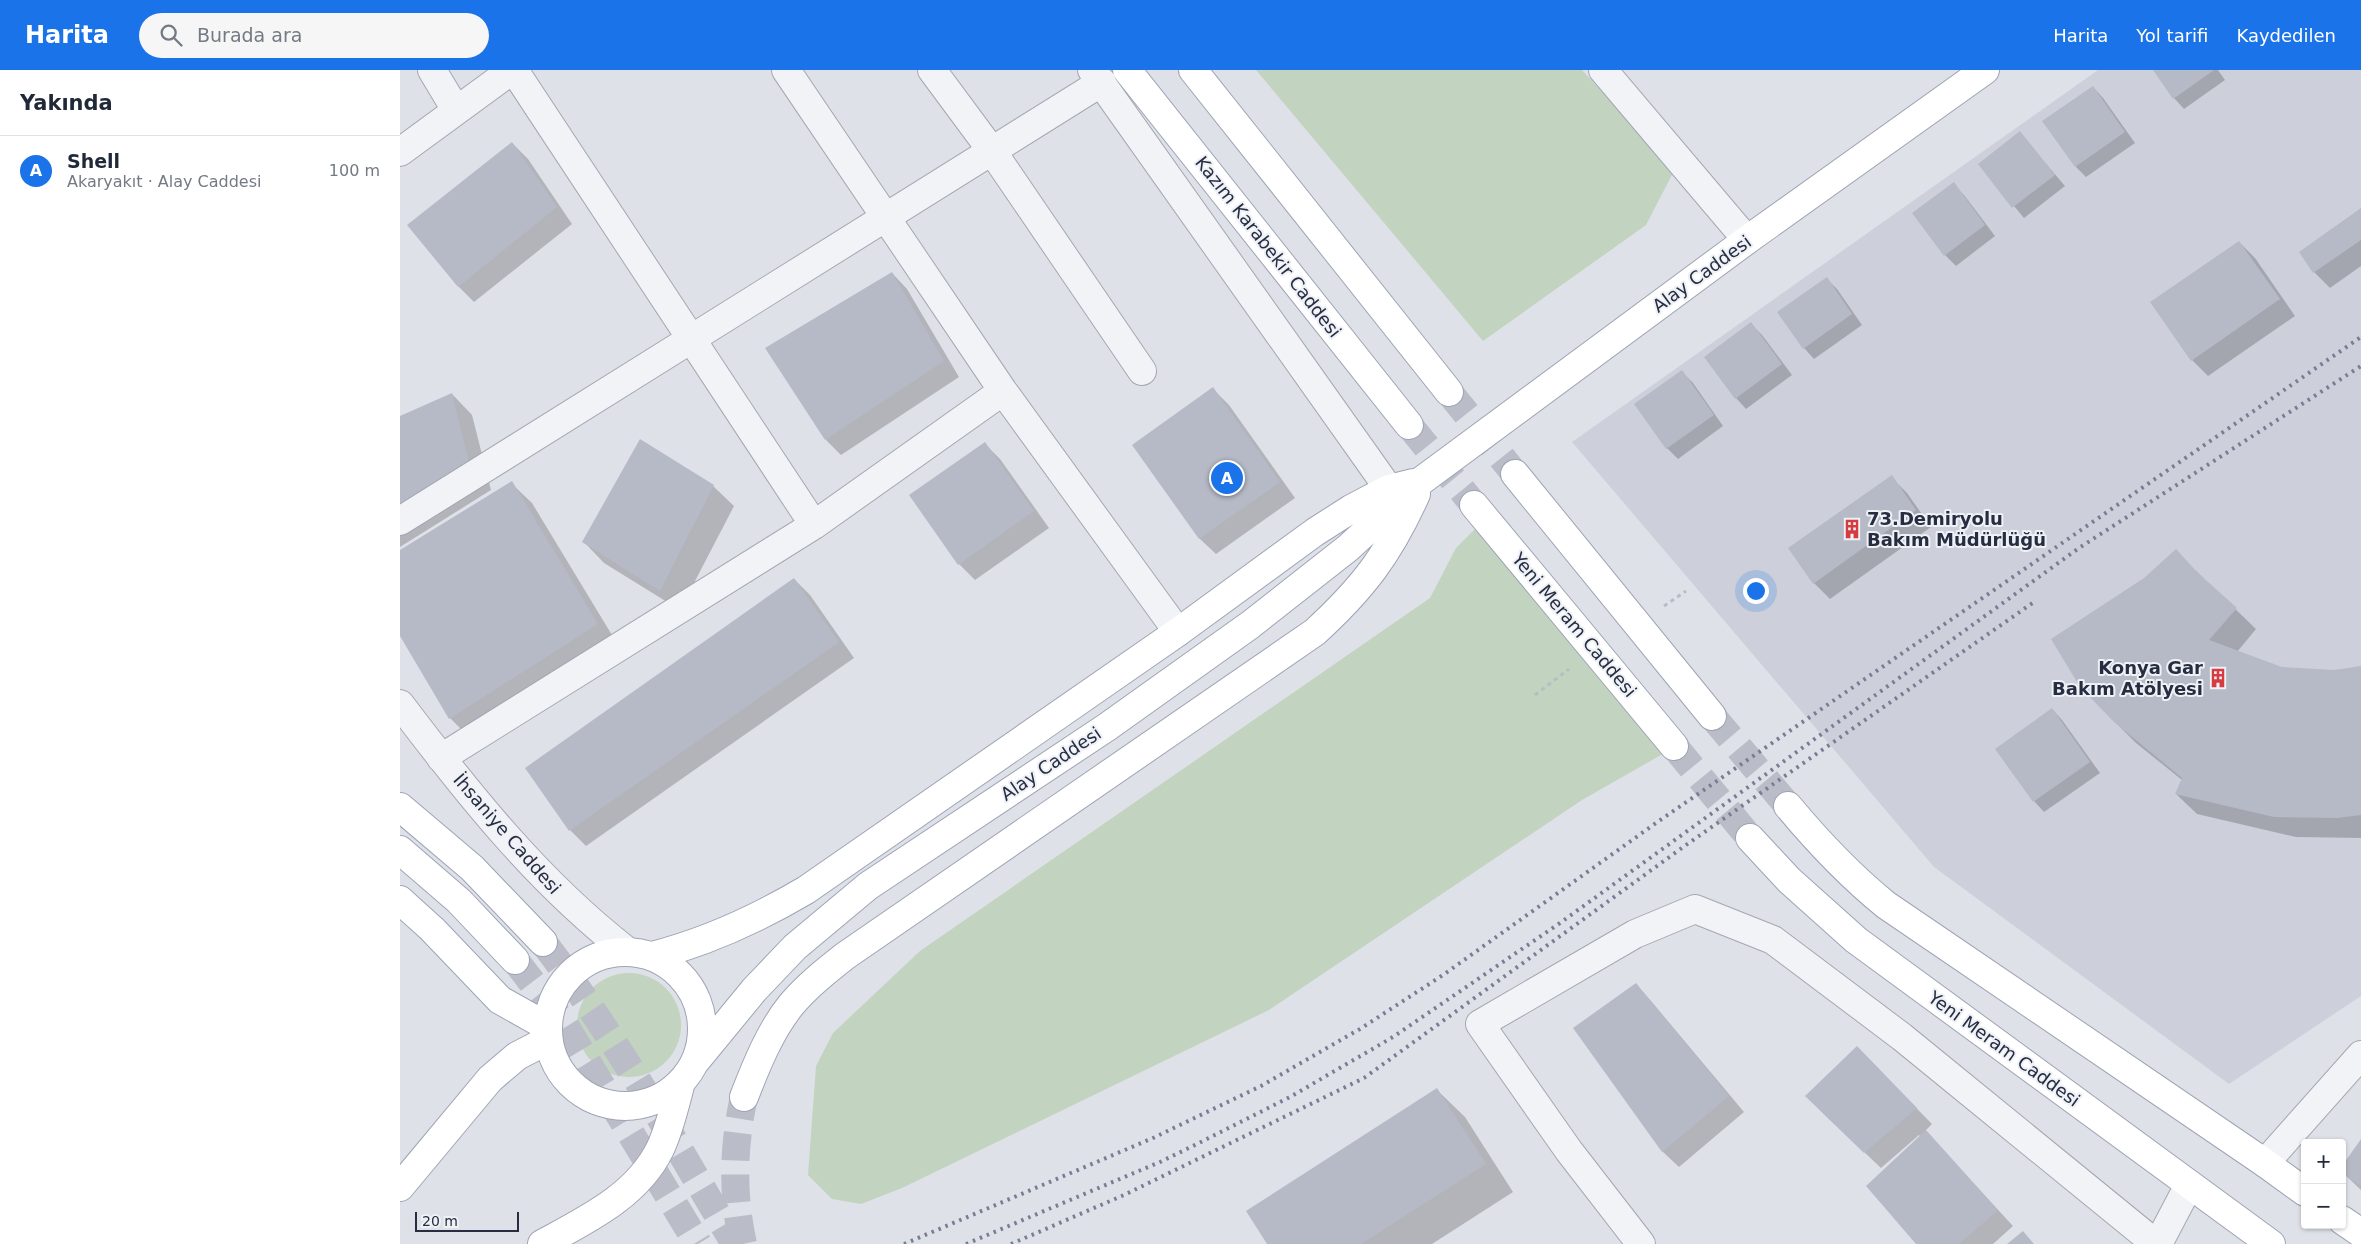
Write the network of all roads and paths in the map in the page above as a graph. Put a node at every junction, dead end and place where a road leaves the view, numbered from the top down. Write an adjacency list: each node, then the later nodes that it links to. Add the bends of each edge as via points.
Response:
1 (432, 70): 10 (street)
2 (513, 70): 10 (street); 15 (street)
3 (786, 70): 13 (street)
4 (932, 70): 11 (street)
5 (1127, 70): 19 (main road, Kazım Karabekir Caddesi)
6 (1193, 70): 18 (main road)
7 (1602, 70): 14 (street)
8 (1985, 70): 14 (main road, Alay Caddesi)
9 (1097, 76): 11 (street); 22 (street)
10 (456, 110): 12 (street)
11 (992, 151): 13 (street); 16 (street)
12 (400, 152)
13 (886, 217): 15 (street); 17 (street)
14 (1747, 240): 21 (main road, Alay Caddesi)
15 (692, 338): 24 (street); 25 (street)
16 (1142, 371)
17 (1003, 391): 25 (street); 28 (street)
18 (1449, 392)
19 (1409, 425)
20 (1515, 474): 32 (main road)
21 (1421, 481): 22 (main road, Alay Caddesi); 45 (main road, Alay Caddesi, via 1348,548 1250,625 1107,727 868,886 795,947 754,990); 46 (main road, via 1401,526 1376,568 1348,602 1315,632 824,972 790,1006 765,1049)
22 (1390, 489): 28 (main road, Alay Caddesi, via 1315,532)
23 (1474, 505): 33 (main road, Yeni Meram Caddesi)
24 (400, 521)
25 (814, 525): 34 (street)
26 (1686, 591): 27 (path)
27 (1663, 607)
28 (1178, 632): 41 (main road, Alay Caddesi, via 806,890 772,910 707,940)
29 (1573, 665): 30 (path)
30 (1535, 695)
31 (400, 704): 34 (street, İhsaniye Caddesi)
32 (1712, 716)
33 (1674, 746)
34 (441, 758): 41 (street, İhsaniye Caddesi, via 539,873 592,924)
35 (1788, 806): 47 (main road, via 1852,877 1886,905)
36 (400, 807): 40 (main road, via 472,868)
37 (1750, 838): 48 (main road, Yeni Meram Caddesi, via 1789,880 1856,940)
38 (400, 850): 42 (main road, via 460,901)
39 (400, 900): 43 (main road, via 500,1000)
40 (543, 942)
41 (639, 954): 43 (main road, via 605,954 584,962 567,977 554,996); 45 (main road, via 674,969 691,988 700,1012 702,1037)
42 (516, 960)
43 (548, 1034): 45 (main road, via 556,1064 570,1084 590,1098 614,1106 638,1105 661,1098); 49 (main road, via 490,1079)
44 (2361, 1056): 47 (street)
45 (688, 1072): 53 (main road, via 660,1149 642,1176 619,1198)
46 (744, 1097)
47 (2265, 1163): 50 (main road)
48 (2189, 1185): 55 (street); 56 (main road, Yeni Meram Caddesi)
49 (400, 1187)
50 (2301, 1189)
51 (2346, 1223): 52 (main road)
52 (2361, 1233)
53 (542, 1244)
54 (1641, 1244): 55 (street, via 1480,1024 1635,934 1696,909 1773,940 1902,1037)
55 (2157, 1244)
56 (2271, 1244)

